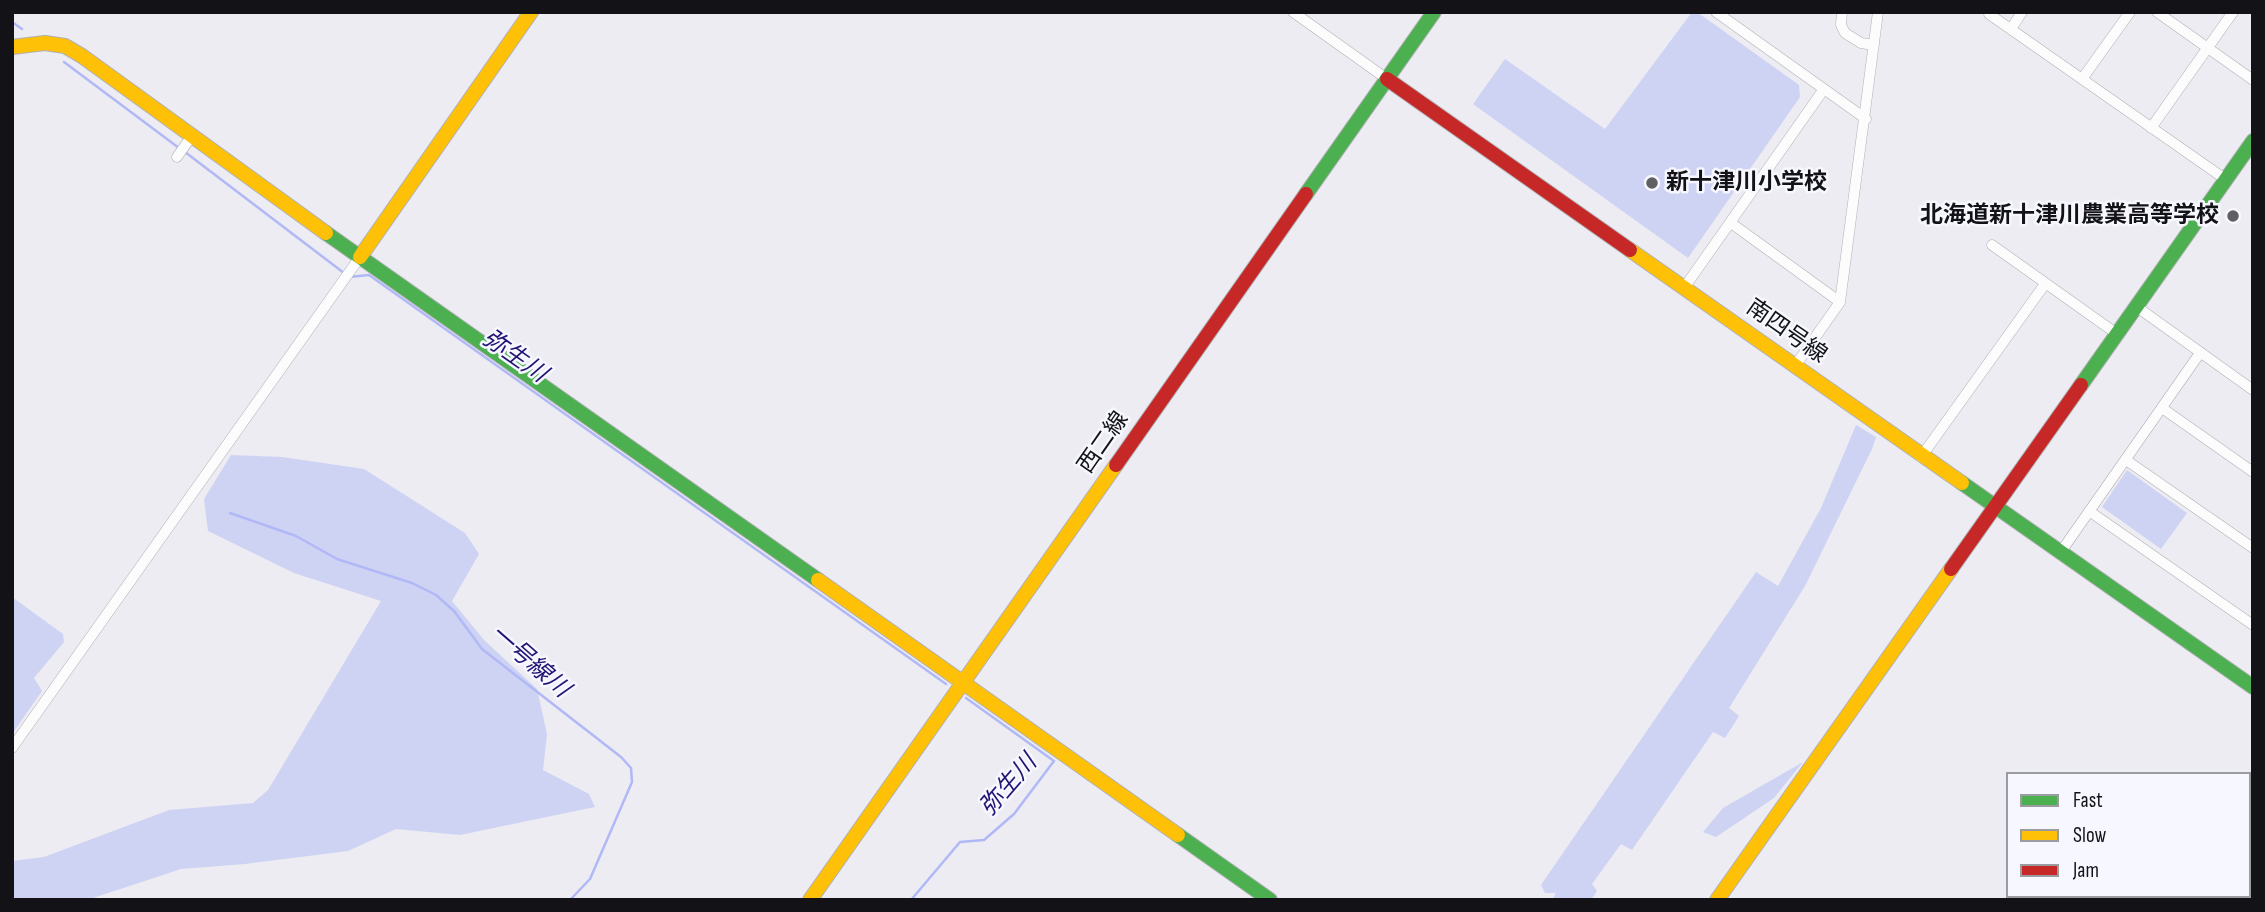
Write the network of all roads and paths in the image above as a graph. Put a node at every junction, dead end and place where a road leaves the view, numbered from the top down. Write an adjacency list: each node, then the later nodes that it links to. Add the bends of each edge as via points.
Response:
1 (531, 12): 28 (street)
2 (1293, 12): 16 (street, 南四号線)
3 (1434, 12): 16 (street, 西二線)
4 (1716, 12): 19 (street)
5 (1842, 12): 13 (street, via 1845,33)
6 (1878, 12): 13 (street)
7 (2022, 12): 12 (street)
8 (2130, 12): 17 (street)
9 (2157, 12): 15 (street)
10 (2233, 12): 15 (street)
11 (1989, 14): 12 (street)
12 (2011, 29): 17 (street)
13 (1874, 45): 20 (street)
14 (12, 47): 23 (street, via 45,43 82,55)
15 (2208, 48): 18 (street); 21 (street)
16 (1387, 79): 30 (street, 南四号線); 46 (street, 西二線)
17 (2082, 79): 21 (street)
18 (2253, 80)
19 (1824, 89): 20 (street); 26 (street)
20 (1866, 119): 31 (street)
21 (2151, 128): 25 (street)
22 (2253, 141): 25 (street)
23 (188, 142): 24 (street); 28 (street)
24 (177, 157)
25 (2225, 179): 32 (street)
26 (1731, 223): 30 (street); 31 (street)
27 (1992, 245): 29 (street)
28 (360, 257): 46 (street); 48 (street)
29 (2045, 284): 33 (street); 38 (street)
30 (1684, 288): 35 (street, 南四号線)
31 (1840, 302): 35 (street)
32 (2137, 307): 33 (street); 34 (street)
33 (2117, 334): 41 (street)
34 (2200, 353): 36 (street); 37 (street)
35 (1795, 366): 38 (street, 南四号線)
36 (2253, 390)
37 (2162, 408): 39 (street); 40 (street)
38 (1922, 457): 41 (street, 南四号線)
39 (2126, 460): 42 (street); 43 (street)
40 (2253, 472)
41 (1995, 509): 44 (street, 南四号線); 51 (street)
42 (2090, 511): 44 (street); 45 (street)
43 (2253, 548)
44 (2060, 553): 47 (street, 南四号線)
45 (2253, 625)
46 (962, 684): 49 (street, 西二線); 50 (street)
47 (2253, 687)
48 (12, 748)
49 (810, 900)
50 (1270, 900)
51 (1717, 900)

